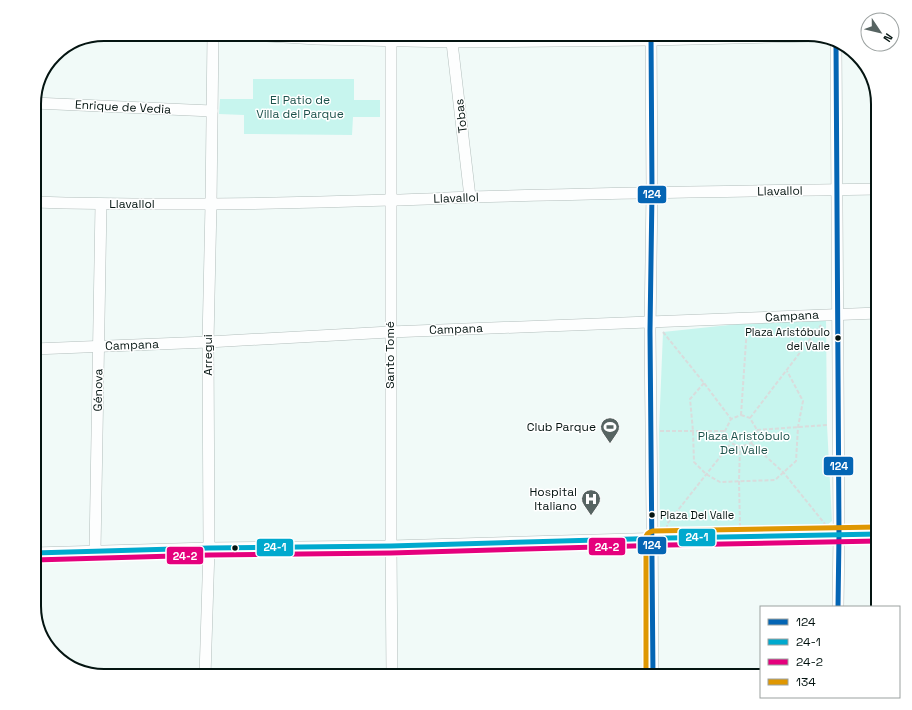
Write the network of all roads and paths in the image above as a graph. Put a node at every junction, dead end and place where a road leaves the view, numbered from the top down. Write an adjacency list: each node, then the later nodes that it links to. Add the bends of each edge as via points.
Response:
1 (213, 41): 7 (street, Arregui)
2 (391, 41): 12 (street, Santo Tomé)
3 (452, 41): 11 (street, Tobas)
4 (651, 41): 10 (street)
5 (836, 47): 9 (street)
6 (41, 103): 7 (street, Enrique de Vedia)
7 (212, 111): 15 (street, Arregui)
8 (871, 189): 9 (street, Llavallol)
9 (837, 190): 10 (street, Llavallol); 17 (street)
10 (652, 192): 11 (street, Llavallol); 18 (street)
11 (470, 197): 12 (street, Llavallol)
12 (391, 200): 15 (street, Llavallol); 22 (street, Santo Tomé)
13 (41, 202): 14 (street, Llavallol)
14 (101, 204): 15 (street, Llavallol); 24 (street, Génova)
15 (211, 204): 23 (street, Arregui)
16 (871, 313): 17 (street, Campana)
17 (838, 314): 19 (street, Campana); 44 (street)
18 (650, 322): 19 (street, Campana); 22 (street, Campana); 46 (street)
19 (663, 322): 27 (path, via 663,332)
20 (748, 323): 28 (path)
21 (822, 325): 26 (path)
22 (390, 332): 23 (street, Campana); 48 (street, Santo Tomé)
23 (208, 342): 24 (street, Campana); 49 (street, Arregui)
24 (98, 346): 25 (street, Campana); 50 (street, Génova)
25 (41, 349)
26 (787, 371): 29 (path); 32 (path, via 803,401)
27 (704, 383): 30 (path); 35 (path, via 690,399)
28 (741, 415): 29 (path); 30 (path)
29 (750, 418): 33 (path)
30 (731, 419): 36 (path)
31 (826, 425): 32 (path)
32 (798, 427): 33 (path); 40 (path, via 796,461)
33 (757, 430): 38 (path)
34 (659, 431): 35 (path)
35 (693, 431): 36 (path); 41 (path, via 694,462)
36 (725, 431): 37 (path)
37 (731, 443): 39 (path); 41 (path)
38 (751, 443): 39 (path); 40 (path)
39 (740, 447): 42 (path)
40 (783, 472): 42 (path, via 775,480); 44 (path, via 826,526)
41 (706, 474): 42 (path, via 720,482); 47 (path, via 667,524)
42 (739, 481): 43 (path)
43 (740, 527)
44 (839, 530): 45 (street); 47 (street); 52 (street)
45 (871, 533)
46 (653, 538): 47 (street); 48 (street); 55 (street)
47 (668, 538)
48 (390, 546): 49 (street); 54 (street, Santo Tomé)
49 (209, 548): 50 (street); 53 (street, Arregui)
50 (95, 551): 51 (street)
51 (41, 553)
52 (838, 606)
53 (205, 669)
54 (392, 669)
55 (653, 669)

